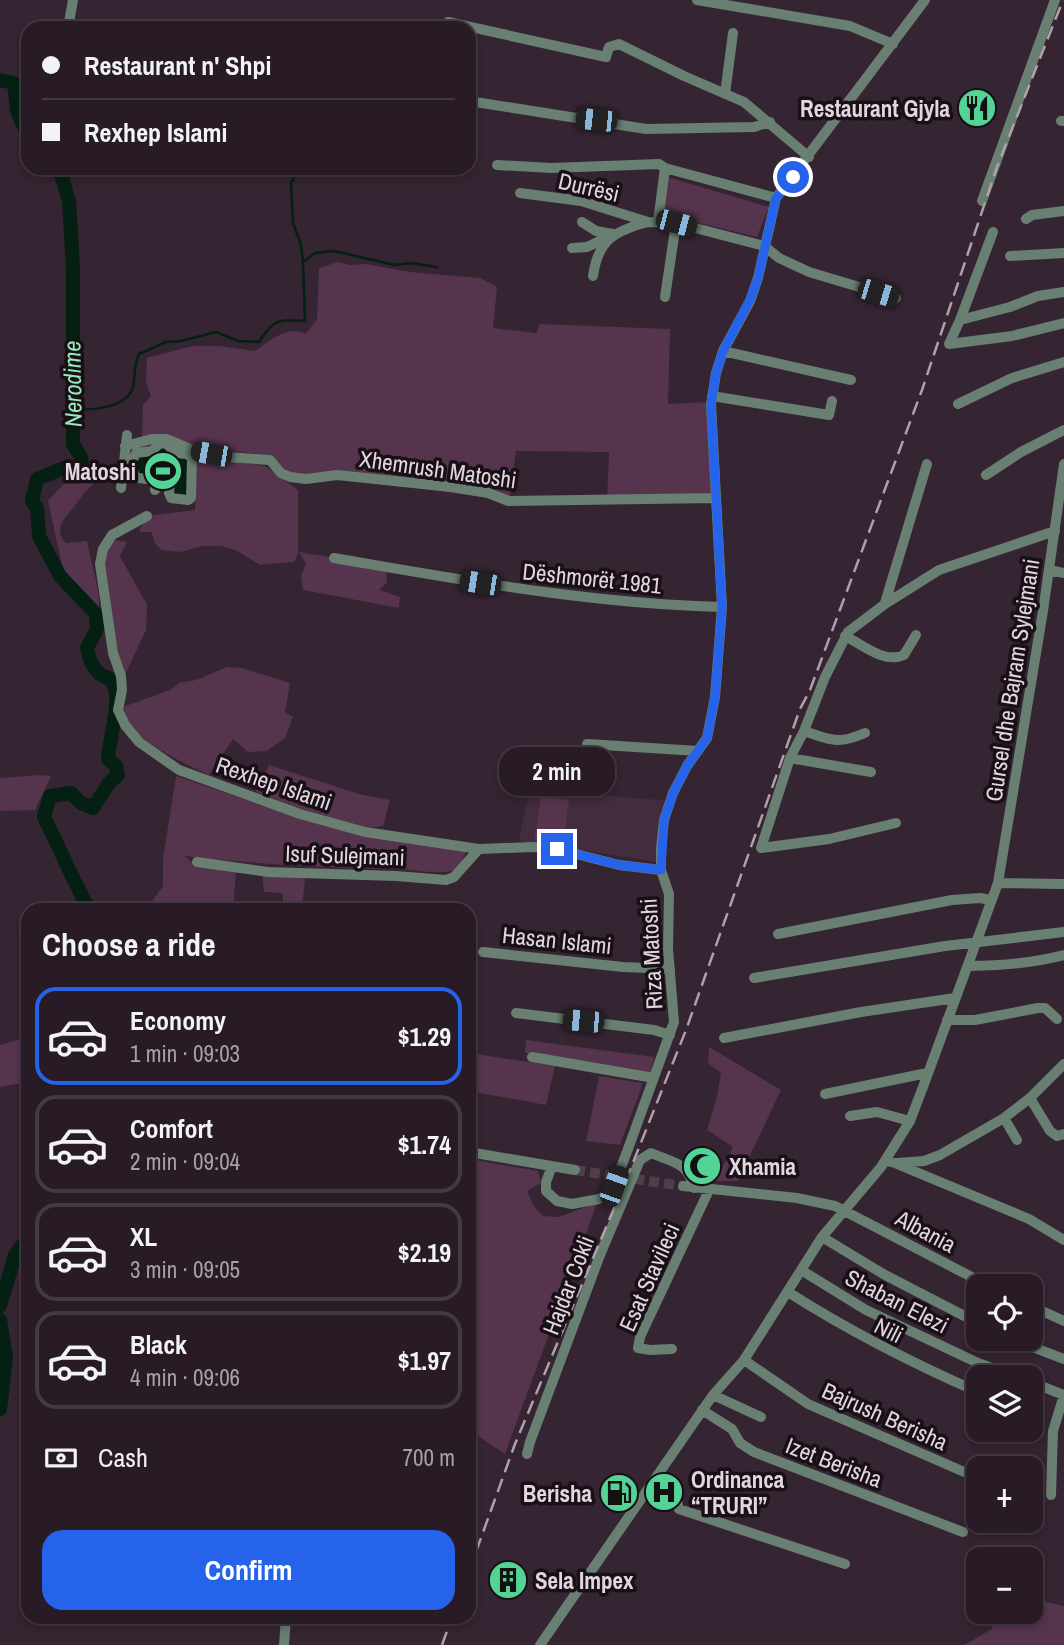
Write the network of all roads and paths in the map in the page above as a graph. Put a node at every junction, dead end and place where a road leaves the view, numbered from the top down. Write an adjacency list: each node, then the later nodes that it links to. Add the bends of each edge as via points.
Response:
1 (73, 0): 5 (street)
2 (697, 0): 8 (street, via 850,26)
3 (925, 0): 8 (street, Riza Matoshi)
4 (1055, 0): 17 (street)
5 (69, 21)
6 (476, 28): 9 (street, via 606,57 609,47 619,44)
7 (733, 33): 9 (street)
8 (893, 44): 12 (street, Riza Matoshi)
9 (725, 94): 11 (street)
10 (476, 102): 11 (street, via 646,129 754,127)
11 (770, 122): 12 (street)
12 (809, 156): 16 (street, Riza Matoshi)
13 (497, 165): 14 (street, via 551,168 652,163)
14 (665, 168): 16 (street); 21 (street)
15 (520, 192): 21 (street, Durrësi, via 581,201)
16 (776, 198): 25 (street, Riza Matoshi)
17 (982, 201)
18 (1064, 211): 19 (street)
19 (1026, 219)
20 (582, 222): 24 (street, Durrësi, via 596,231)
21 (653, 222): 22 (street, Durrësi); 24 (street, Durrësi)
22 (676, 223): 25 (street, Durrësi); 31 (street)
23 (993, 232): 33 (street)
24 (614, 234): 26 (street, Durrësi, via 587,247); 29 (street, Durrësi, via 596,255)
25 (764, 246): 32 (street, Durrësi, via 809,272); 35 (street, Riza Matoshi, via 750,300)
26 (572, 248)
27 (1064, 253): 28 (street)
28 (1010, 256)
29 (593, 276)
30 (1064, 292): 33 (street)
31 (665, 297)
32 (896, 299)
33 (960, 320): 34 (street, via 949,344)
34 (1064, 323)
35 (723, 351): 37 (street); 38 (street, Riza Matoshi)
36 (1064, 362): 40 (street, via 980,391)
37 (851, 380)
38 (712, 396): 39 (street, via 829,415); 47 (street, Riza Matoshi)
39 (832, 401)
40 (958, 404)
41 (1064, 430): 45 (street)
42 (128, 463): 46 (street, via 135,477); 46 (street, via 121,485); 46 (street, via 138,452 152,451 163,443 175,453 191,457 191,498 171,498 168,481); 47 (street, Xhemrush Matoshi, via 126,440 167,439 195,451 270,460 281,473 306,479 337,475 451,487 509,500)
43 (927, 464): 55 (street)
44 (1064, 466): 49 (street, Gursel dhe Bajram Sylejmani)
45 (986, 475)
46 (155, 485)
47 (715, 498): 56 (street, Riza Matoshi)
48 (147, 516): 52 (street, via 111,535)
49 (1055, 531): 53 (street, Gursel dhe Bajram Sylejmani); 55 (street, via 939,570)
50 (92, 552): 52 (street)
51 (334, 558): 56 (street, Dëshmorët 1981, via 529,592)
52 (100, 564): 66 (street, Rexhep Islami, via 113,653 121,676 118,710 139,742 179,770 328,823)
53 (1049, 570): 54 (street); 69 (street, Gursel dhe Bajram Sylejmani)
54 (1064, 573)
55 (885, 604): 58 (street)
56 (722, 607): 62 (street, Riza Matoshi, via 715,697 707,738)
57 (916, 635): 58 (street, via 904,655 893,658 882,657)
58 (845, 636): 59 (street)
59 (804, 730): 60 (street, via 842,741); 63 (street)
60 (865, 733)
61 (587, 744): 62 (street)
62 (698, 751): 68 (street, Riza Matoshi, via 673,793 664,820)
63 (790, 758): 64 (street); 65 (street, via 761,848 829,839)
64 (871, 772)
65 (896, 823)
66 (479, 849): 67 (street, Isuf Sulejmani, via 446,880 268,872); 68 (street, Rexhep Islami, via 557,849)
67 (197, 862)
68 (661, 870): 78 (street, Riza Matoshi, via 669,894)
69 (998, 883): 70 (street); 71 (street, Gursel dhe Bajram Sylejmani)
70 (1064, 884)
71 (991, 900): 73 (street, via 952,900); 74 (street, Gursel dhe Bajram Sylejmani)
72 (1064, 932): 74 (street)
73 (778, 934)
74 (974, 944): 77 (street, Gursel dhe Bajram Sylejmani); 79 (street)
75 (483, 951): 78 (street, Hasan Islami)
76 (1064, 956): 77 (street)
77 (968, 966): 80 (street, Gursel dhe Bajram Sylejmani)
78 (670, 969): 84 (street, Riza Matoshi, via 674,1022)
79 (754, 978)
80 (955, 998): 82 (street, Gursel dhe Bajram Sylejmani); 85 (street)
81 (516, 1013): 84 (street)
82 (947, 1020): 83 (street, via 975,1020 1038,1008 1045,1008); 88 (street, Gursel dhe Bajram Sylejmani)
83 (1057, 1020)
84 (670, 1035): 89 (street, Riza Matoshi)
85 (724, 1038)
86 (532, 1057): 89 (street)
87 (1064, 1064): 91 (street)
88 (927, 1073): 90 (street); 94 (street, Gursel dhe Bajram Sylejmani)
89 (654, 1078): 99 (street, Riza Matoshi, via 608,1194 572,1204 557,1201 546,1191)
90 (825, 1094)
91 (1030, 1098): 93 (street); 95 (street, via 1050,1131 1056,1136)
92 (850, 1116): 94 (street, via 877,1112)
93 (1003, 1118): 96 (street); 98 (street, via 940,1155 924,1161)
94 (910, 1121): 98 (street, Gursel dhe Bajram Sylejmani)
95 (1064, 1134)
96 (1017, 1140)
97 (476, 1153): 99 (street)
98 (891, 1162): 103 (street, Gursel dhe Bajram Sylejmani); 105 (street, via 1029,1219)
99 (552, 1166): 100 (street)
100 (575, 1170)
101 (688, 1187): 102 (street, Albania); 122 (street, Hajdar Cokli, via 691,1176 684,1168 651,1153 640,1160)
102 (709, 1190): 103 (street, Albania, via 797,1198); 112 (street, Esat Stavileci, via 638,1348)
103 (845, 1209): 104 (street, Gursel dhe Bajram Sylejmani); 107 (street, Albania)
104 (822, 1237): 106 (street, Gursel dhe Bajram Sylejmani); 110 (street)
105 (1064, 1240)
106 (801, 1270): 108 (street, Gursel dhe Bajram Sylejmani); 116 (street, Shaban Elezi, via 866,1311)
107 (966, 1274)
108 (788, 1292): 115 (street, Gursel dhe Bajram Sylejmani); 117 (street, Nili, via 850,1331)
109 (1043, 1311): 111 (street)
110 (966, 1317)
111 (1064, 1321)
112 (672, 1349)
113 (1043, 1351): 114 (street)
114 (1064, 1359)
115 (744, 1360): 119 (street, Gursel dhe Bajram Sylejmani); 123 (street, Bajrush Berisha, via 808,1404)
116 (983, 1365)
117 (966, 1387)
118 (1043, 1387): 125 (street, via 1064,1395 1053,1431)
119 (713, 1395): 120 (street, Gursel dhe Bajram Sylejmani); 121 (street)
120 (702, 1410): 124 (street, Gursel dhe Bajram Sylejmani); 126 (street, Izet Berisha, via 732,1429 740,1443 754,1452)
121 (761, 1417)
122 (527, 1454)
123 (966, 1473)
124 (652, 1485): 127 (street, via 675,1496 679,1509); 130 (street, Gursel dhe Bajram Sylejmani)
125 (1051, 1495)
126 (963, 1532)
127 (845, 1564)
128 (286, 1624): 129 (street)
129 (284, 1645)
130 (540, 1645)

